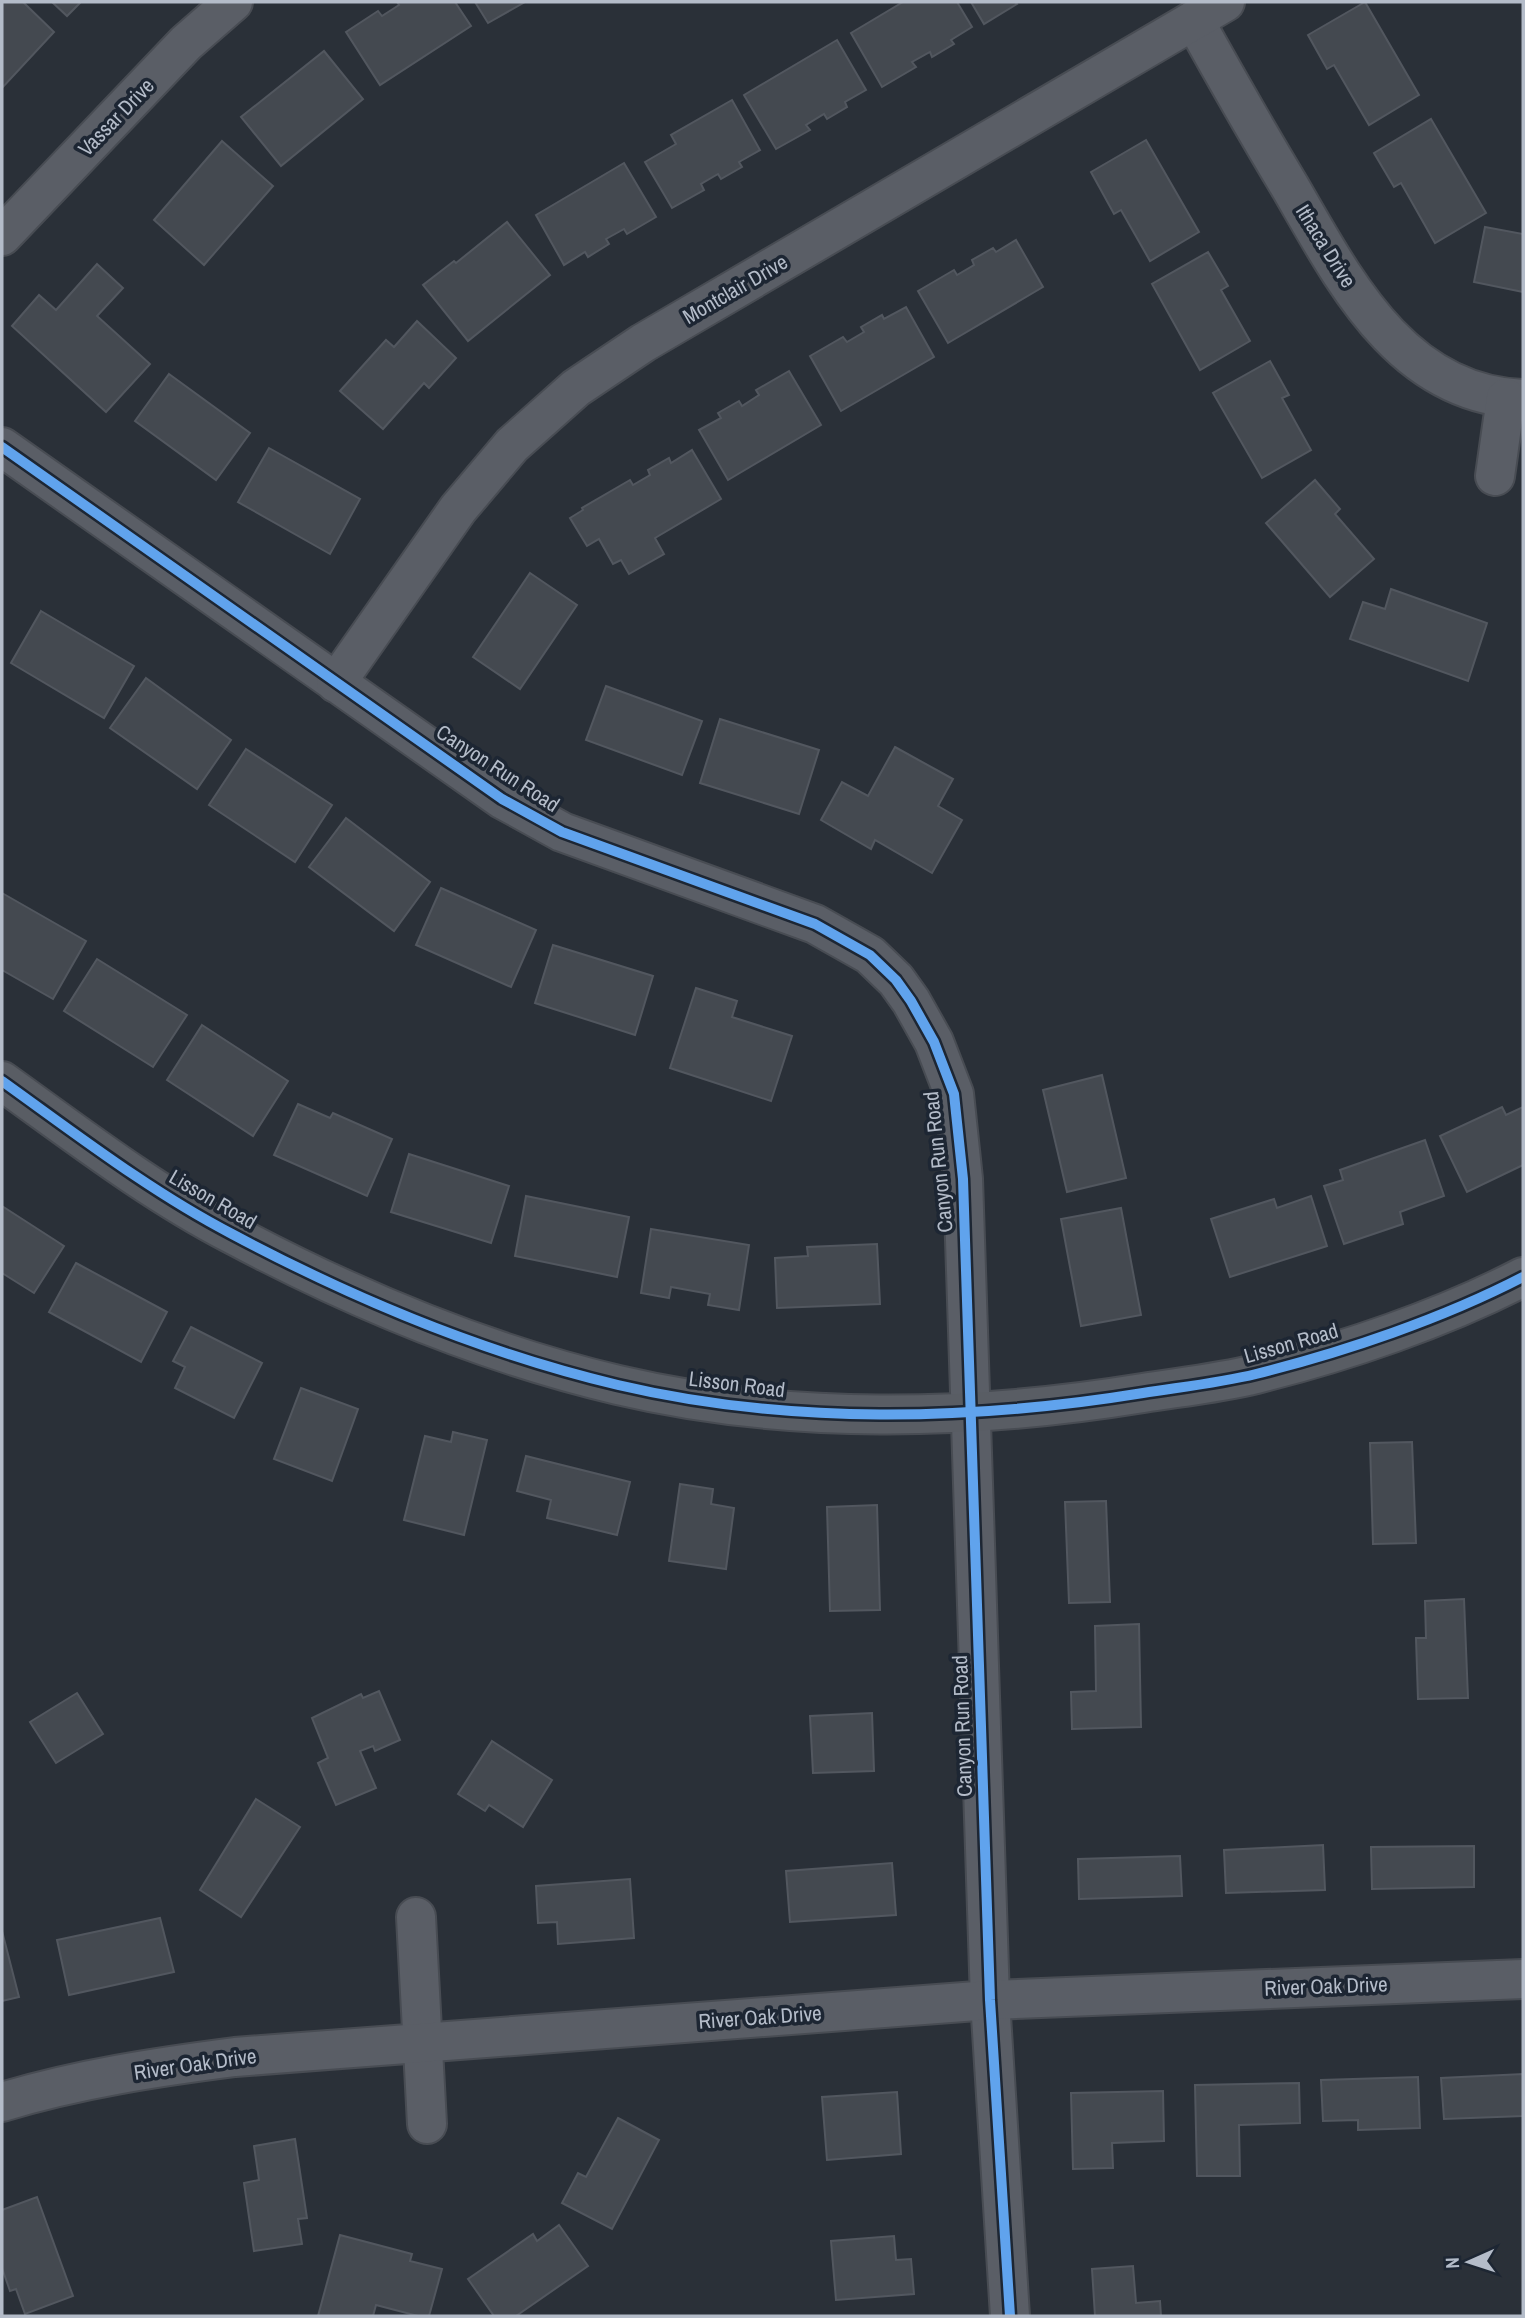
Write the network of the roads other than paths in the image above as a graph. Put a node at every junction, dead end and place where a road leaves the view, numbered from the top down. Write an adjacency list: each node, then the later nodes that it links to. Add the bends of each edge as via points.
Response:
1 (233, 2): 3 (street, Vassar Drive, via 186,43)
2 (1210, 11): 4 (street, Ithaca Drive, via 1338,270 1376,323 1435,374 1469,389); 7 (street, Montclair Drive, via 643,343 576,388 512,445 458,509)
3 (2, 236)
4 (1514, 399): 6 (street)
5 (2, 447): 7 (street, Canyon Run Road)
6 (1495, 476)
7 (336, 683): 10 (street, Canyon Run Road, via 502,799 562,832 815,924 870,955 896,980 934,1042 954,1094 963,1179)
8 (2, 1081): 10 (street, Lisson Road, via 128,1171 229,1233 443,1331 567,1372 725,1404 806,1412)
9 (1523, 1278): 10 (street, Lisson Road, via 1437,1315 1252,1375 1081,1403)
10 (971, 1412): 13 (street, Canyon Run Road)
11 (416, 1917): 14 (street)
12 (1523, 1979): 13 (street, River Oak Drive)
13 (990, 2000): 14 (street, River Oak Drive); 17 (street, Canyon Run Road)
14 (422, 2043): 15 (street, River Oak Drive, via 155,2067); 16 (street)
15 (2, 2102)
16 (427, 2124)
17 (1010, 2316)

